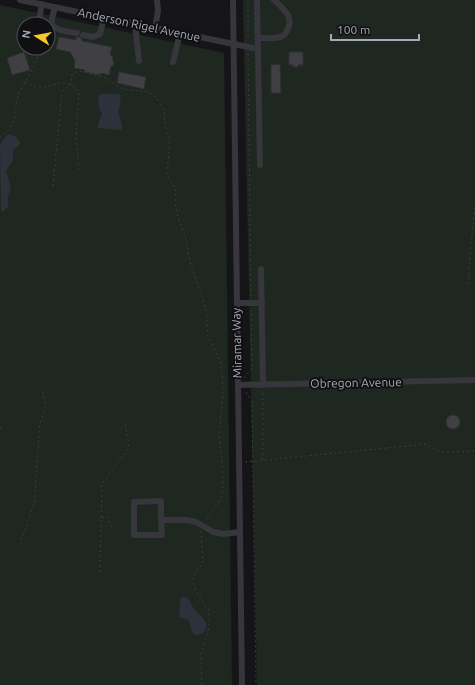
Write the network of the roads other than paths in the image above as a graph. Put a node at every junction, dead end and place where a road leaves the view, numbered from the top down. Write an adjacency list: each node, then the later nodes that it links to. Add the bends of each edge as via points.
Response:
1 (20, 0): 6 (street, Anderson Rigel Avenue)
2 (157, 0): 11 (street)
3 (233, 0): 14 (street, Miramar Way)
4 (257, 0): 13 (street)
5 (274, 0): 13 (street, via 287,13 290,22 287,31 280,37)
6 (42, 4): 7 (street, Anderson Rigel Avenue); 8 (street)
7 (55, 7): 9 (street, Anderson Rigel Avenue); 9 (street, via 51,23 53,26 80,34 100,34)
8 (40, 16)
9 (104, 17): 10 (street, Anderson Rigel Avenue)
10 (135, 24): 11 (street, Anderson Rigel Avenue); 16 (street)
11 (155, 28): 12 (street, Anderson Rigel Avenue)
12 (180, 33): 14 (street, Anderson Rigel Avenue); 17 (street)
13 (258, 38): 15 (street)
14 (234, 44): 15 (street, Anderson Rigel Avenue); 20 (street, Miramar Way)
15 (258, 49): 18 (street)
16 (139, 61)
17 (173, 62)
18 (260, 165)
19 (261, 269): 21 (street)
20 (237, 303): 21 (street); 23 (street, Miramar Way)
21 (262, 303): 24 (street)
22 (475, 380): 24 (street, Obregon Avenue)
23 (240, 385): 24 (street, Obregon Avenue); 26 (street, Miramar Way)
24 (263, 385)
25 (161, 520): 25 (street, via 161,501 134,502 134,535 162,535); 26 (street, via 186,520 223,534)
26 (240, 532): 27 (street, Miramar Way)
27 (242, 685)

